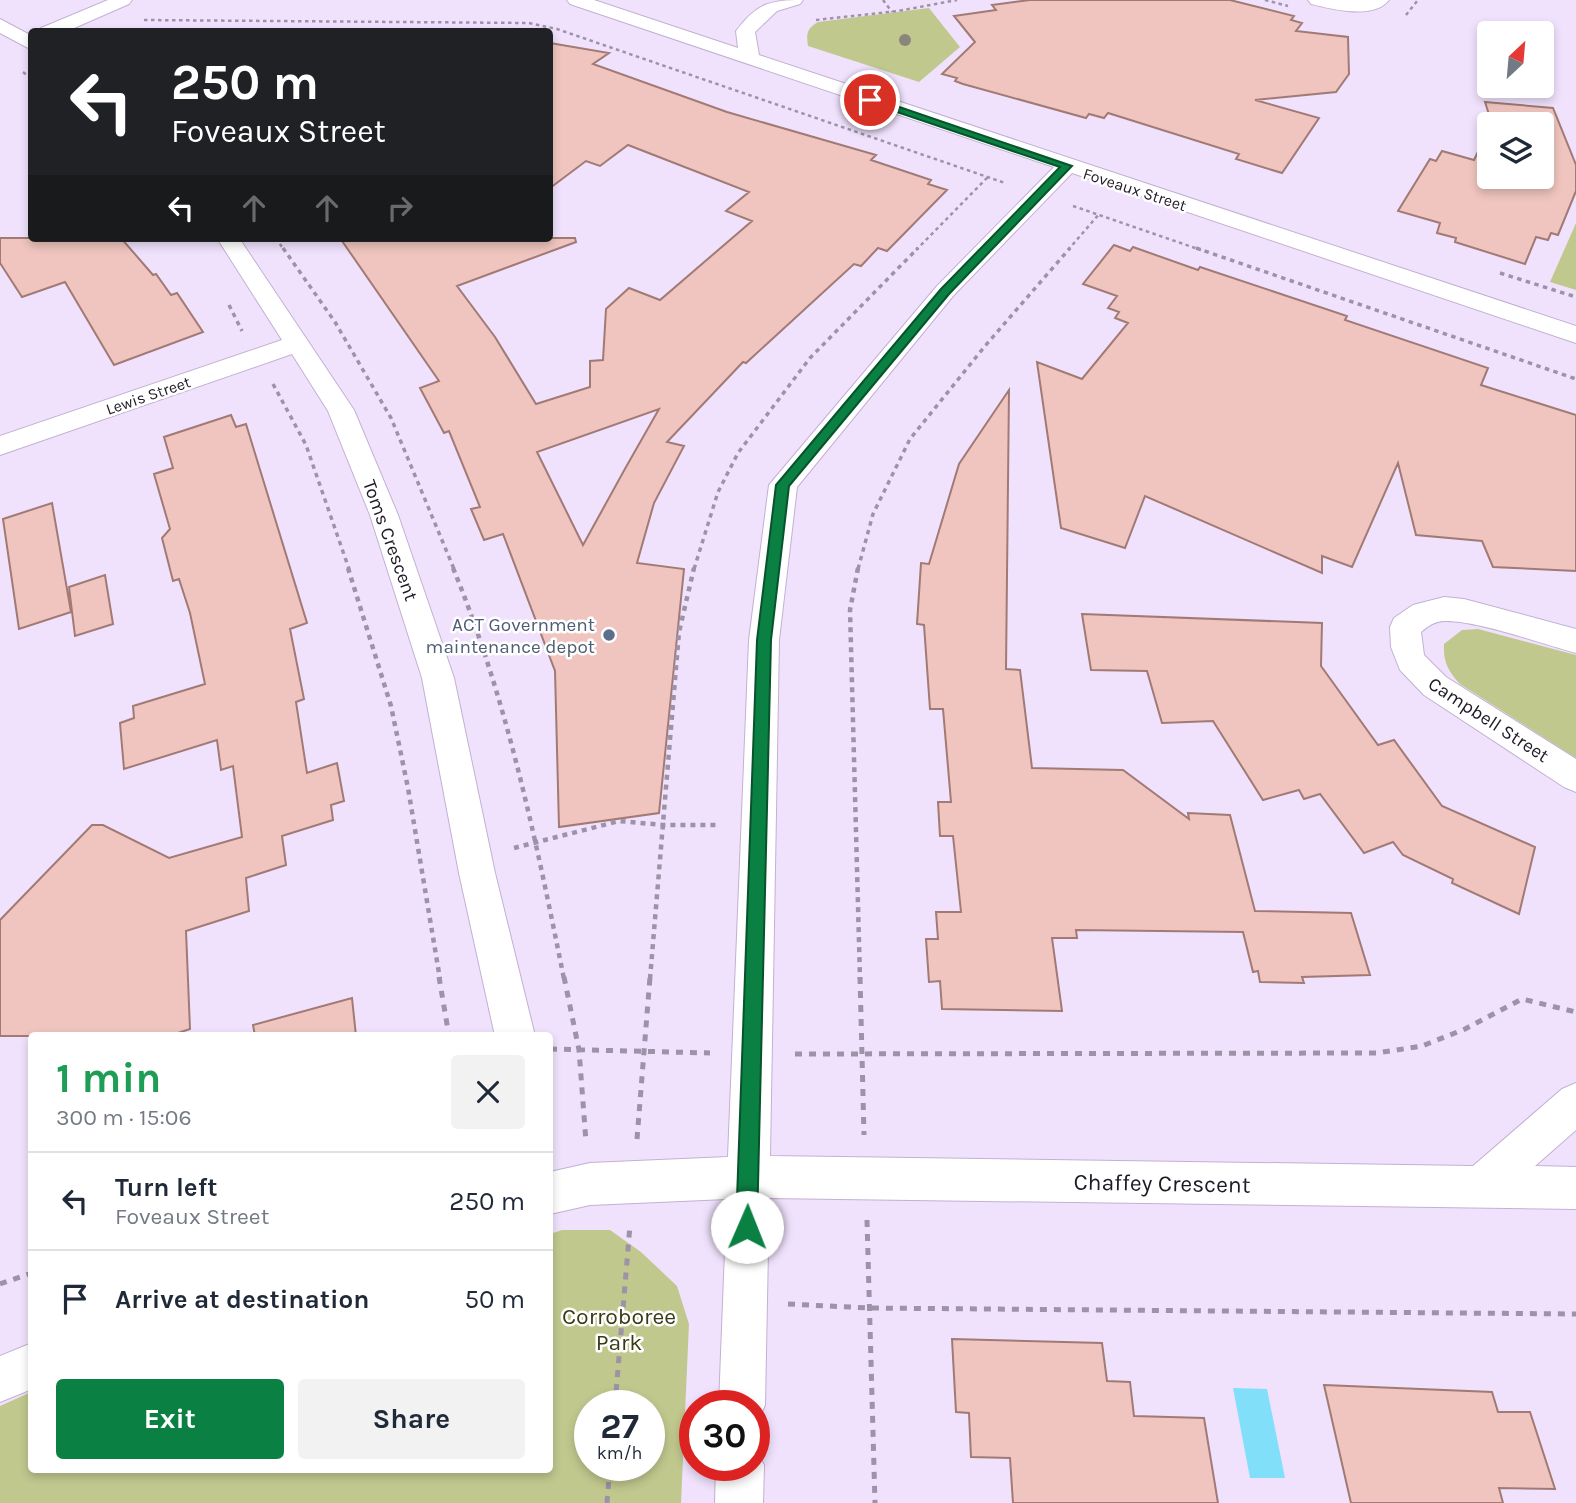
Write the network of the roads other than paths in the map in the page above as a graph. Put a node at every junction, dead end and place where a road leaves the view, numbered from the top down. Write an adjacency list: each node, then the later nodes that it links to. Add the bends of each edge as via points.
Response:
1 (123, 0): 7 (street)
2 (576, 0): 9 (street, Foveaux Street)
3 (794, 0): 9 (street, via 771,7 745,31)
4 (1317, 0): 5 (street, via 1340,6)
5 (1380, 0)
6 (0, 25): 8 (street)
7 (57, 28)
8 (28, 42)
9 (750, 60): 10 (street, Foveaux Street)
10 (1067, 166): 12 (street, Foveaux Street); 19 (street, via 945,291 783,485 764,640)
11 (231, 242): 13 (street, Toms Crescent)
12 (1576, 335)
13 (296, 344): 14 (street, Lewis Street); 17 (street, Toms Crescent, via 341,410 384,515 438,678)
14 (0, 446)
15 (1576, 641): 16 (street, Campbell Street, via 1444,608 1423,613 1405,626 1405,651 1415,669)
16 (1576, 777)
17 (514, 1032)
18 (1576, 1103): 20 (street)
19 (748, 1177): 20 (street, Chaffey Crescent); 22 (street, via 590,1185); 25 (street)
20 (1480, 1186): 21 (street, Chaffey Crescent)
21 (1576, 1188)
22 (553, 1192)
23 (28, 1368): 24 (street)
24 (0, 1379)
25 (742, 1390)
26 (740, 1481): 27 (street)
27 (739, 1503)

